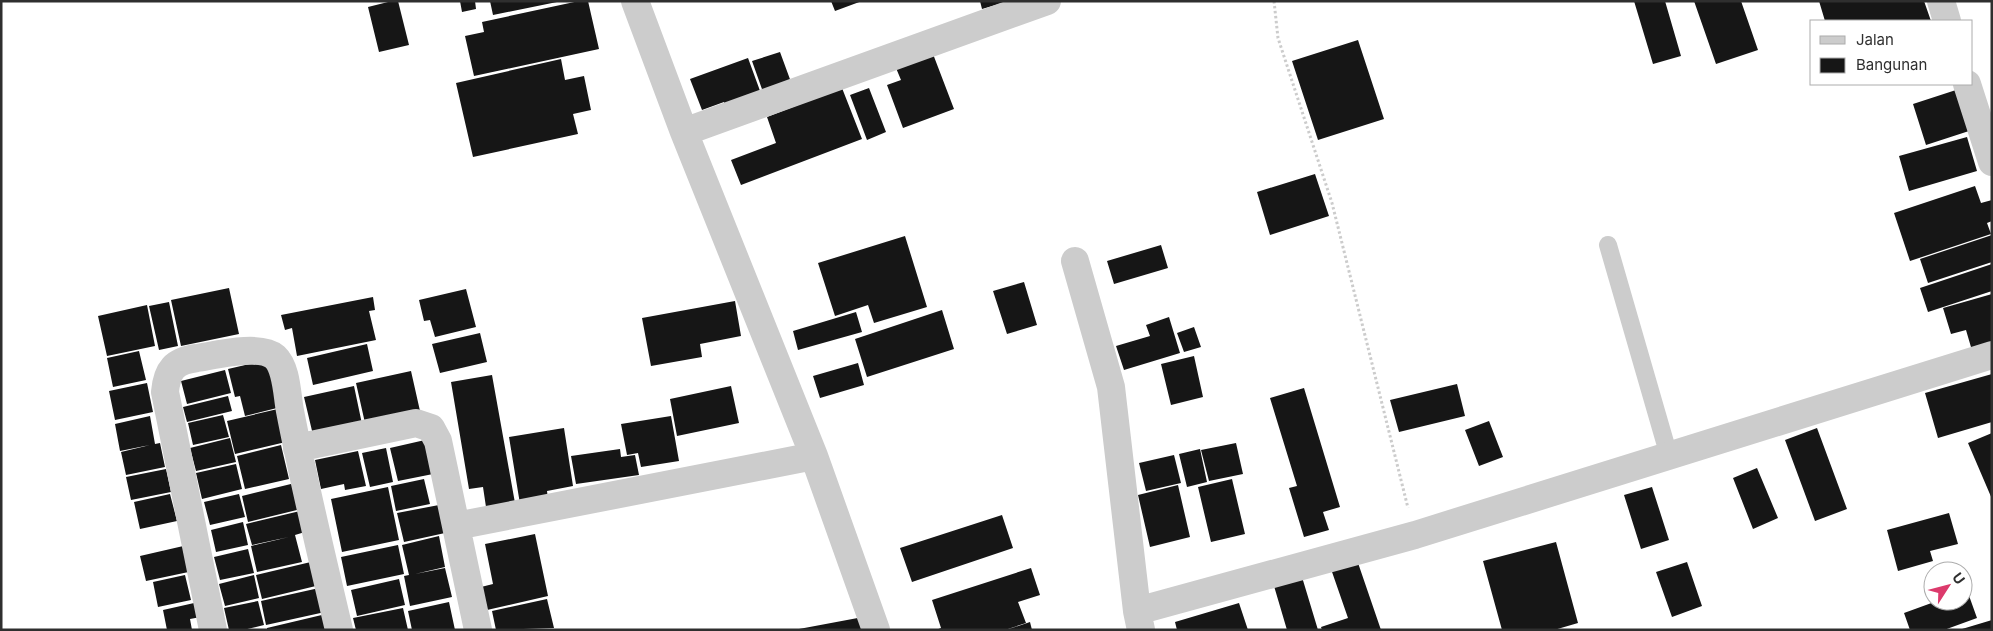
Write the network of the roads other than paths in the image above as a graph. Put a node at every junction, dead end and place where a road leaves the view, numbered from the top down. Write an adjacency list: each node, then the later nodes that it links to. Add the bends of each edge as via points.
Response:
1 (635, 1): 6 (street)
2 (1047, 1): 6 (street)
3 (1940, 1): 4 (street)
4 (1947, 20)
5 (1967, 85): 7 (street)
6 (684, 132): 12 (street)
7 (1992, 162)
8 (1608, 246): 13 (lane)
9 (1075, 261): 15 (street, via 1111,387)
10 (1992, 355): 13 (street)
11 (297, 448): 14 (street, via 416,423 430,428 438,441); 16 (street, via 283,372 276,358 265,351 191,359 176,364 167,376 165,392); 17 (street)
12 (814, 456): 14 (street); 19 (street)
13 (1669, 456): 15 (street)
14 (456, 526): 18 (street)
15 (1139, 620)
16 (213, 630)
17 (339, 630)
18 (478, 630)
19 (876, 630)

